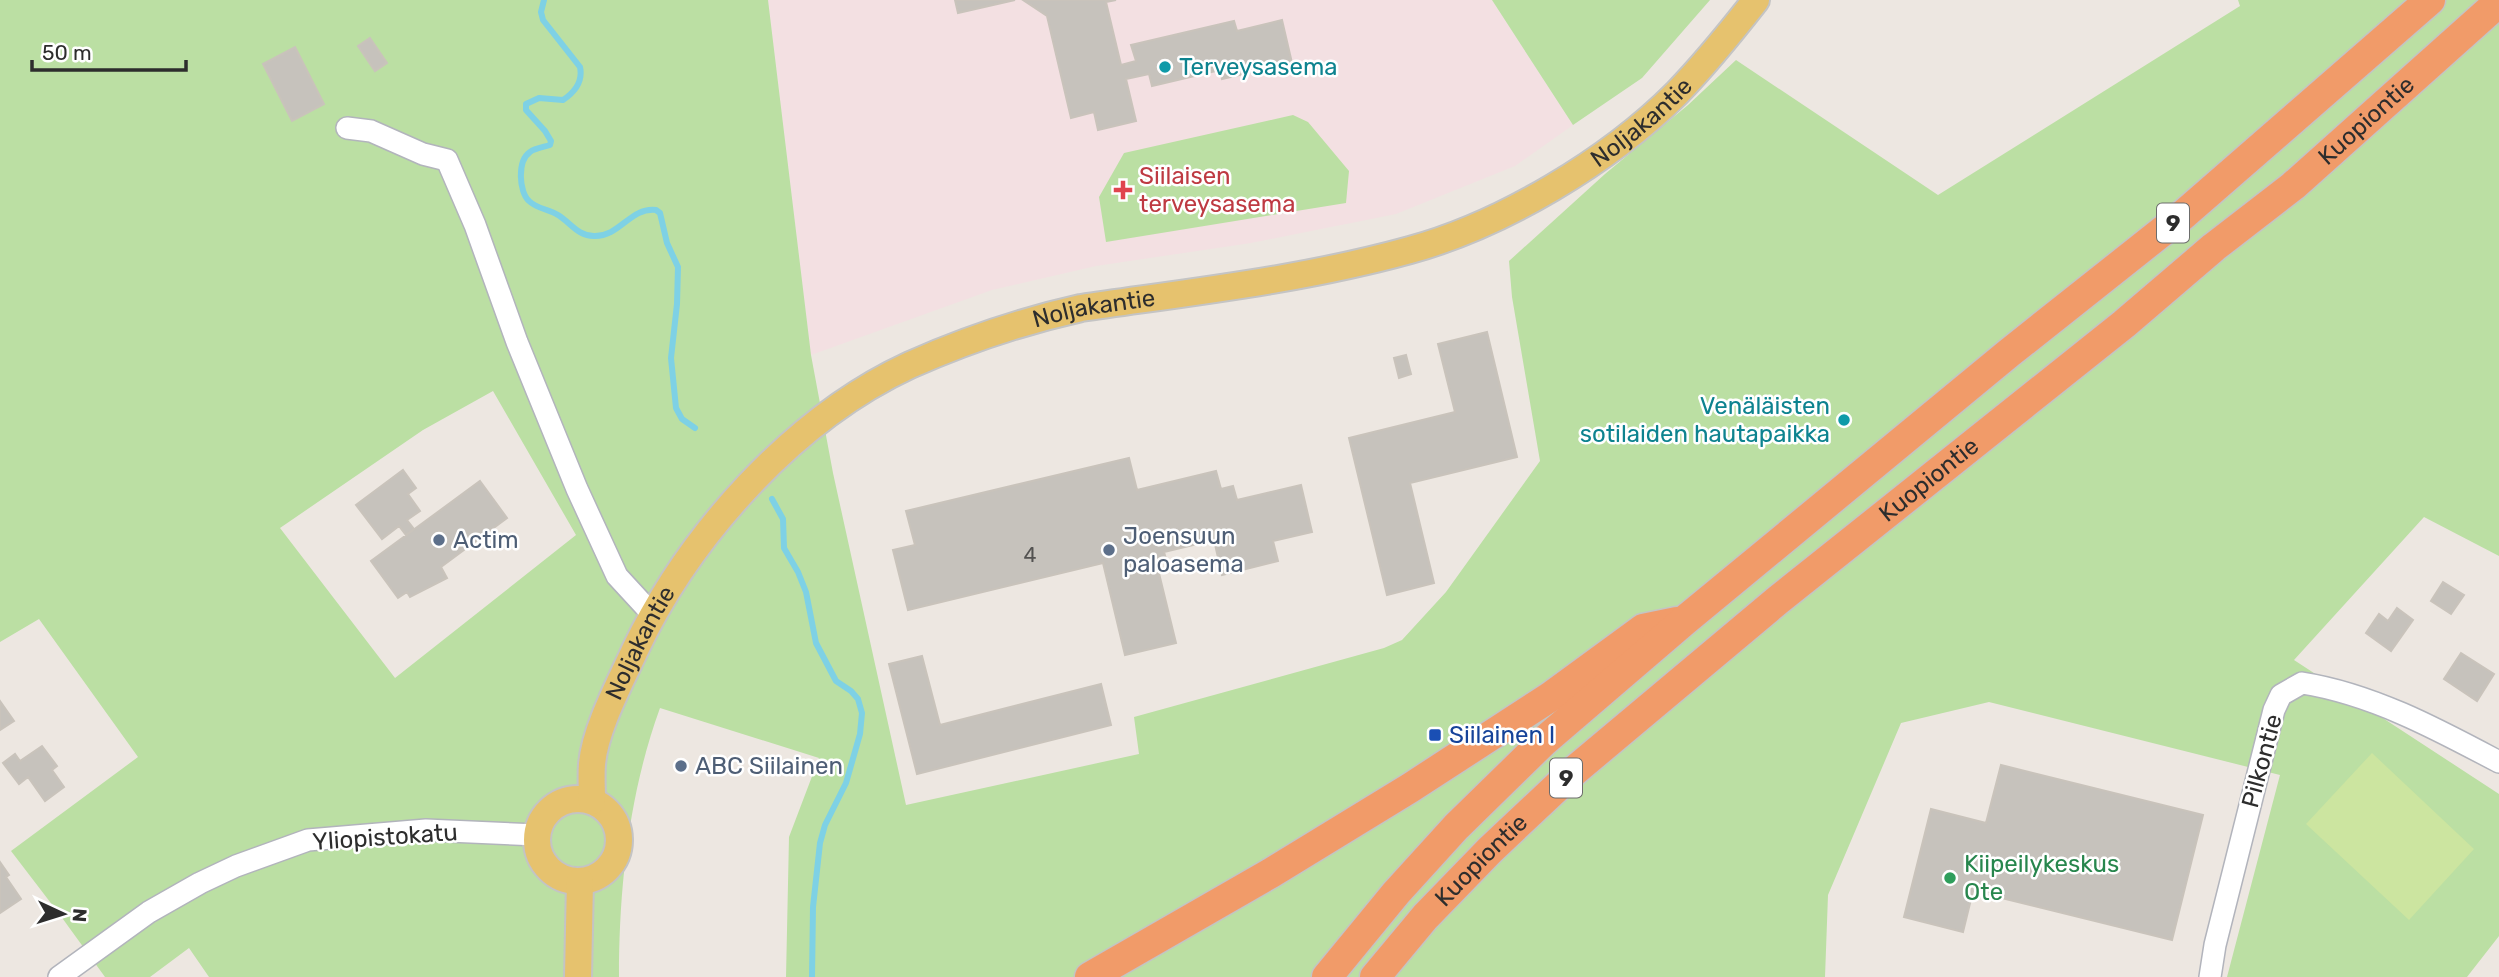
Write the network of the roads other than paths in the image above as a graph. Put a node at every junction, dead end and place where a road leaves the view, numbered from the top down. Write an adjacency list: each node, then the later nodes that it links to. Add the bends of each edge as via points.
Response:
1 (1756, 0): 5 (main road, Noljakantie, via 1676,94 1626,138 1546,191 1476,227 1412,250 1278,280 1053,314 959,346 867,389 806,432 762,472 695,550)
2 (2430, 0): 6 (highway, Kuopiontie / 9, via 2183,215)
3 (2499, 2): 15 (highway, Kuopiontie / 9, via 2292,186 1778,600 1574,771 1425,917)
4 (347, 128): 5 (street, via 371,131 447,160 577,489 617,576)
5 (652, 614): 8 (main road, Noljakantie, via 608,707 592,762)
6 (1684, 621): 13 (highway, via 1643,629 1550,697 1398,795); 14 (highway, Kuopiontie / 9, via 1544,741 1456,827)
7 (2499, 762): 16 (street, Pilkontie, via 2438,730 2337,688 2302,683 2281,695)
8 (592, 801): 9 (main road, via 564,801 552,808); 10 (main road, via 612,818 619,845 606,870)
9 (537, 835): 10 (main road, via 548,868); 11 (street, Yliopistokatu, via 426,830 307,840 200,883 149,912)
10 (580, 881): 12 (main road)
11 (59, 977)
12 (578, 977)
13 (1090, 977)
14 (1327, 977)
15 (1375, 977)
16 (2210, 977)

